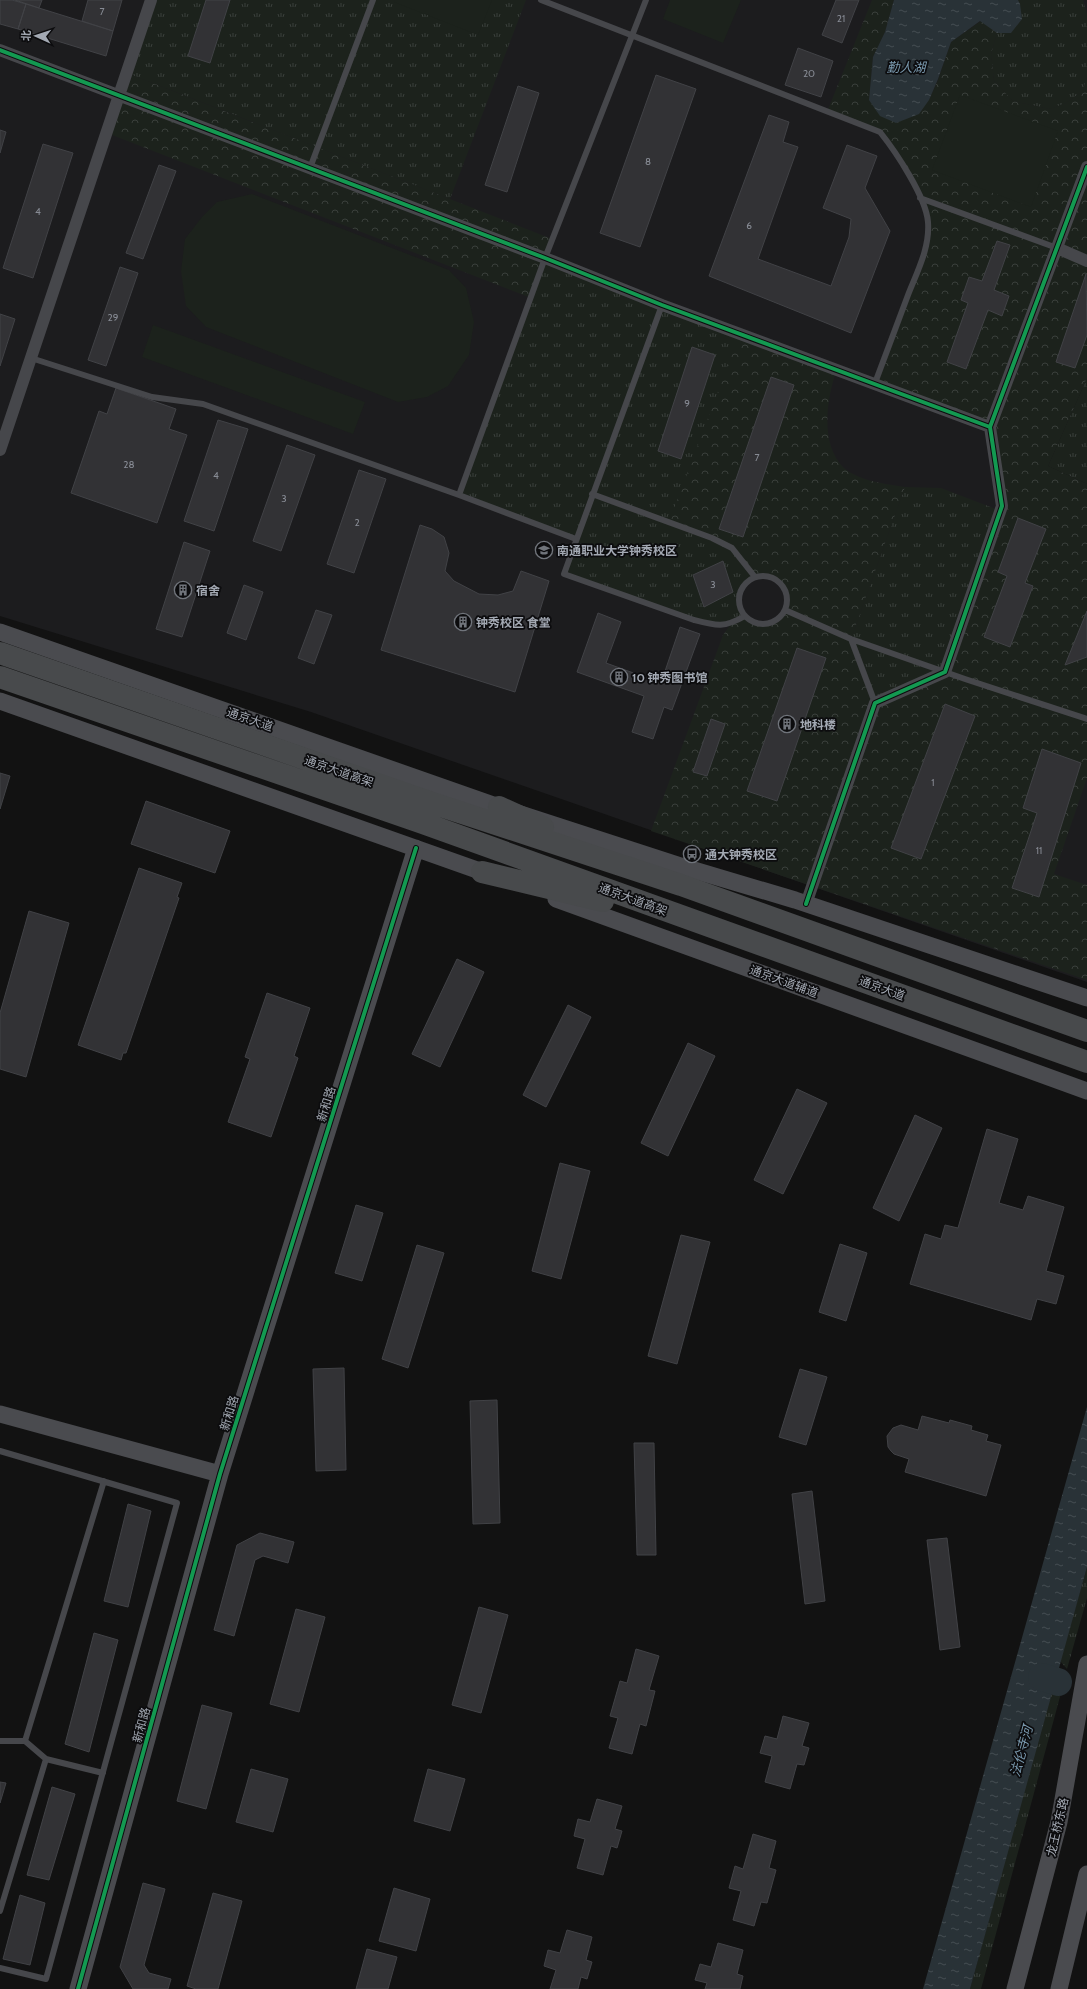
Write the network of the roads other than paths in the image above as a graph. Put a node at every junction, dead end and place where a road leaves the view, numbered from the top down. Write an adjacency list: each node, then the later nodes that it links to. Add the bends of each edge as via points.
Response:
1 (151, 0): 7 (street)
2 (373, 0): 9 (lane)
3 (541, 0): 5 (lane)
4 (646, 0): 5 (lane)
5 (632, 36): 10 (lane, via 880,132 894,149); 12 (lane)
6 (0, 50): 7 (street)
7 (120, 96): 9 (street); 15 (street)
8 (1087, 167): 11 (street)
9 (310, 168): 12 (street)
10 (920, 198): 11 (lane); 16 (lane, via 928,222 926,247)
11 (1057, 248): 13 (street); 17 (street)
12 (545, 258): 14 (street); 20 (lane)
13 (1087, 260)
14 (662, 305): 16 (street); 19 (lane)
15 (31, 358): 18 (street); 20 (lane, via 152,397 203,404)
16 (875, 383): 17 (street)
17 (990, 427): 28 (street, via 1002,506)
18 (0, 450)
19 (592, 494): 21 (lane); 22 (lane, via 712,538 732,548)
20 (459, 495): 21 (lane)
21 (576, 539): 24 (lane, via 564,574 715,625 731,624)
22 (756, 577): 23 (lane, via 771,577 781,584 787,594); 24 (lane, via 743,586 740,594 739,602)
23 (785, 610): 24 (lane, via 774,622 767,624 751,621); 26 (lane)
24 (745, 616)
25 (0, 632): 33 (street, 通京大道)
26 (851, 639): 28 (lane); 31 (lane)
27 (0, 653): 36 (highway, 通京大道高架, via 429,802)
28 (945, 672): 31 (street); 32 (lane)
29 (0, 677): 38 (highway, 通京大道高架, via 423,823)
30 (0, 701): 34 (street)
31 (875, 703): 37 (street)
32 (1087, 719)
33 (499, 807): 36 (highway); 37 (street)
34 (416, 848): 35 (street); 45 (street, 新和路)
35 (482, 872): 38 (highway, via 603,901); 42 (street, 通京大道辅道)
36 (681, 885): 40 (highway)
37 (806, 904): 39 (street)
38 (677, 915): 41 (highway, 通京大道)
39 (1087, 998)
40 (1087, 1031)
41 (1087, 1062)
42 (1087, 1091)
43 (0, 1414): 45 (street)
44 (0, 1451): 46 (lane)
45 (220, 1474): 57 (street, 新和路)
46 (104, 1481): 50 (lane); 52 (lane, via 177,1502)
47 (1087, 1664): 53 (street, 龙王桥东路)
48 (1087, 1732): 53 (street)
49 (0, 1741): 50 (lane)
50 (25, 1741): 51 (lane)
51 (46, 1759): 52 (lane); 55 (lane)
52 (103, 1773): 56 (lane, via 46,1979)
53 (1059, 1822): 58 (street, 龙王桥东路)
54 (1087, 1874): 59 (street)
55 (0, 1911)
56 (0, 1968)
57 (78, 1989)
58 (1015, 1989)
59 (1058, 1989)

